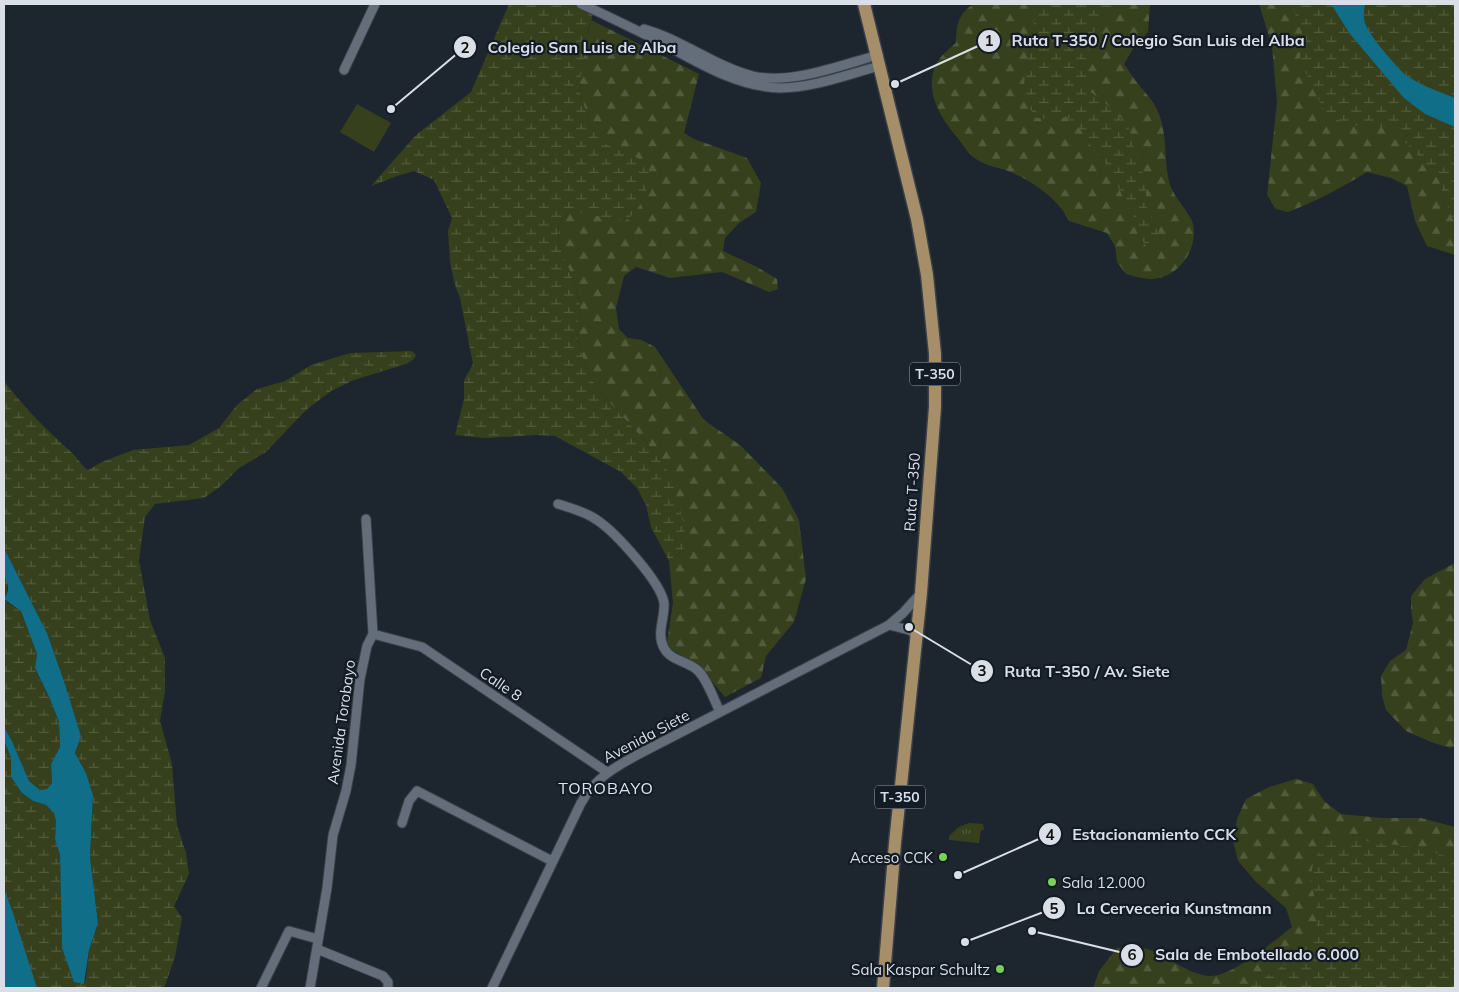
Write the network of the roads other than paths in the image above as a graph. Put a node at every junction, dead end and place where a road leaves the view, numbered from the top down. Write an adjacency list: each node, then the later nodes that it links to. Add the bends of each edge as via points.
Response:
1 (375, 4): 5 (street)
2 (581, 4): 4 (street, via 728,77 759,86 802,86)
3 (864, 4): 4 (main road, Ruta T-350 / T-350)
4 (879, 60): 8 (main road, Ruta T-350 / T-350, via 917,219 928,275 933,328 935,408)
5 (344, 70)
6 (558, 504): 12 (street, via 597,519 648,572 664,603 663,647 673,658 699,672)
7 (366, 519): 10 (street, Avenida Torobayo)
8 (921, 593): 9 (street, Avenida Siete); 11 (main road, Ruta T-350 / T-350)
9 (889, 625): 11 (street); 12 (street, Avenida Siete)
10 (373, 634): 13 (street, Calle 8, via 422,647); 16 (street, Avenida Torobayo, via 360,678 351,765 333,835)
11 (918, 635): 22 (main road, Ruta T-350 / T-350)
12 (720, 712): 13 (street, Avenida Siete)
13 (607, 772): 15 (street, Avenida Siete, via 584,797)
14 (402, 822): 15 (street, via 409,801 417,791)
15 (552, 862): 21 (street, Avenida Siete)
16 (318, 939): 17 (street, Avenida Torobayo); 18 (street, via 289,930)
17 (317, 949): 19 (street, Avenida Torobayo); 20 (street, via 383,976)
18 (261, 988)
19 (310, 988)
20 (388, 988)
21 (492, 988)
22 (883, 988)

